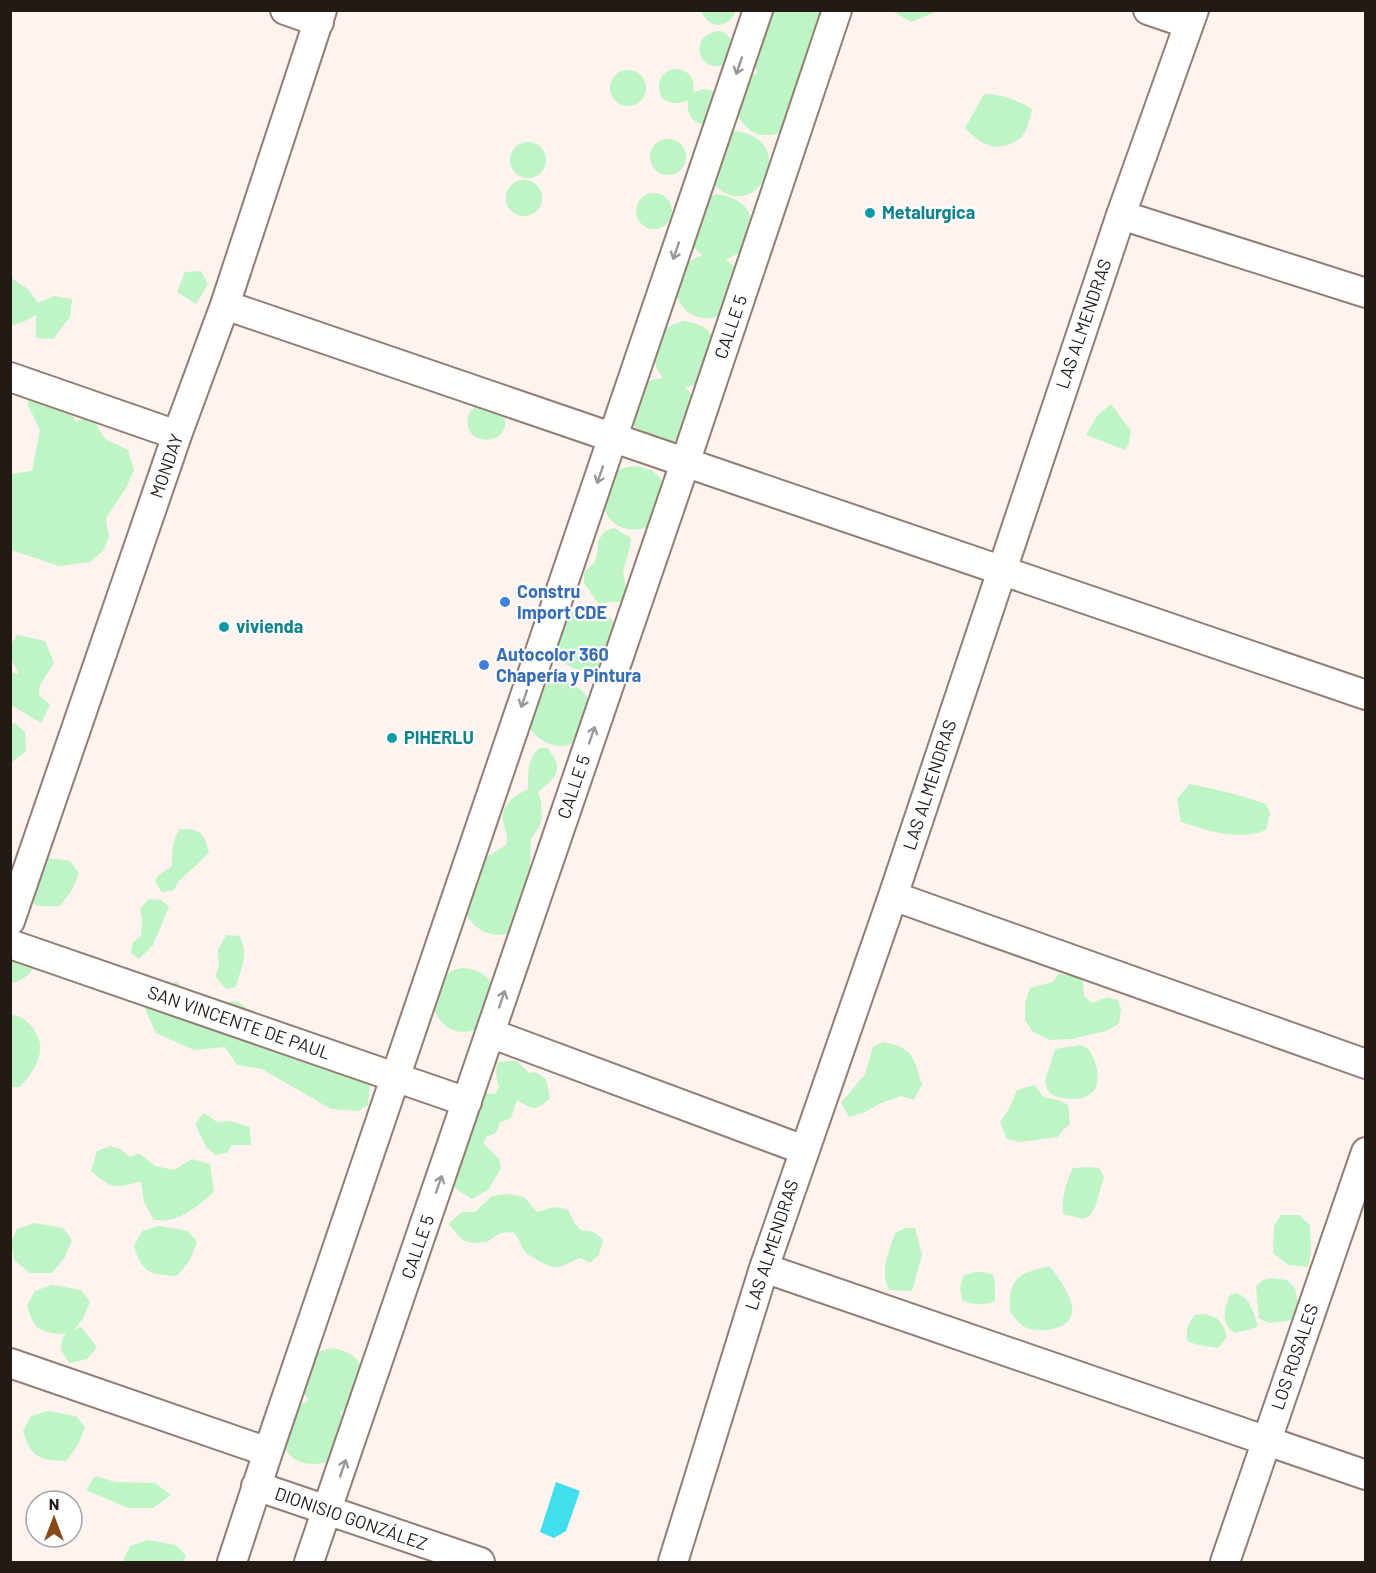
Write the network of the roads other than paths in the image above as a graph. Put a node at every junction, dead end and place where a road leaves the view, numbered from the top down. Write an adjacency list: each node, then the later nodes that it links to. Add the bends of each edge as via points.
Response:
1 (285, 10): 5 (street)
2 (758, 10): 12 (street, one-way to 12)
3 (837, 10): 13 (street, CALLE 5)
4 (1148, 10): 6 (street)
5 (320, 16): 9 (street, MONDAY)
6 (1192, 17): 7 (street, LAS ALMENDRAS)
7 (1121, 215): 8 (street); 14 (street, LAS ALMENDRAS)
8 (1365, 293)
9 (225, 305): 11 (street, MONDAY); 12 (street)
10 (10, 377): 11 (street)
11 (177, 435): 17 (street, MONDAY)
12 (613, 438): 13 (street); 21 (street, one-way to 21)
13 (685, 463): 14 (street); 19 (street, CALLE 5, one-way to 13)
14 (1001, 571): 15 (street); 16 (street, LAS ALMENDRAS)
15 (1365, 696)
16 (893, 896): 20 (street); 23 (street, LAS ALMENDRAS)
17 (10, 921)
18 (10, 944): 21 (street, SAN VINCENTE DE PAUL)
19 (490, 1033): 22 (street, CALLE 5); 23 (street)
20 (1365, 1064)
21 (395, 1077): 22 (street, SAN VINCENTE DE PAUL); 28 (street)
22 (467, 1102): 31 (street, CALLE 5, one-way to 22)
23 (804, 1150): 25 (street, LAS ALMENDRAS)
24 (1365, 1152): 27 (street, LOS ROSALES)
25 (764, 1268): 27 (street); 35 (street, LAS ALMENDRAS)
26 (10, 1363): 28 (street)
27 (1267, 1441): 29 (street); 36 (street, LOS ROSALES)
28 (268, 1452): 30 (street)
29 (1365, 1475)
30 (256, 1486): 31 (street, DIONISIO GONZÁLEZ); 32 (street)
31 (328, 1511): 33 (street, CALLE 5); 34 (street, DIONISIO GONZÁLEZ)
32 (232, 1563)
33 (309, 1563)
34 (480, 1563)
35 (673, 1563)
36 (1225, 1563)

